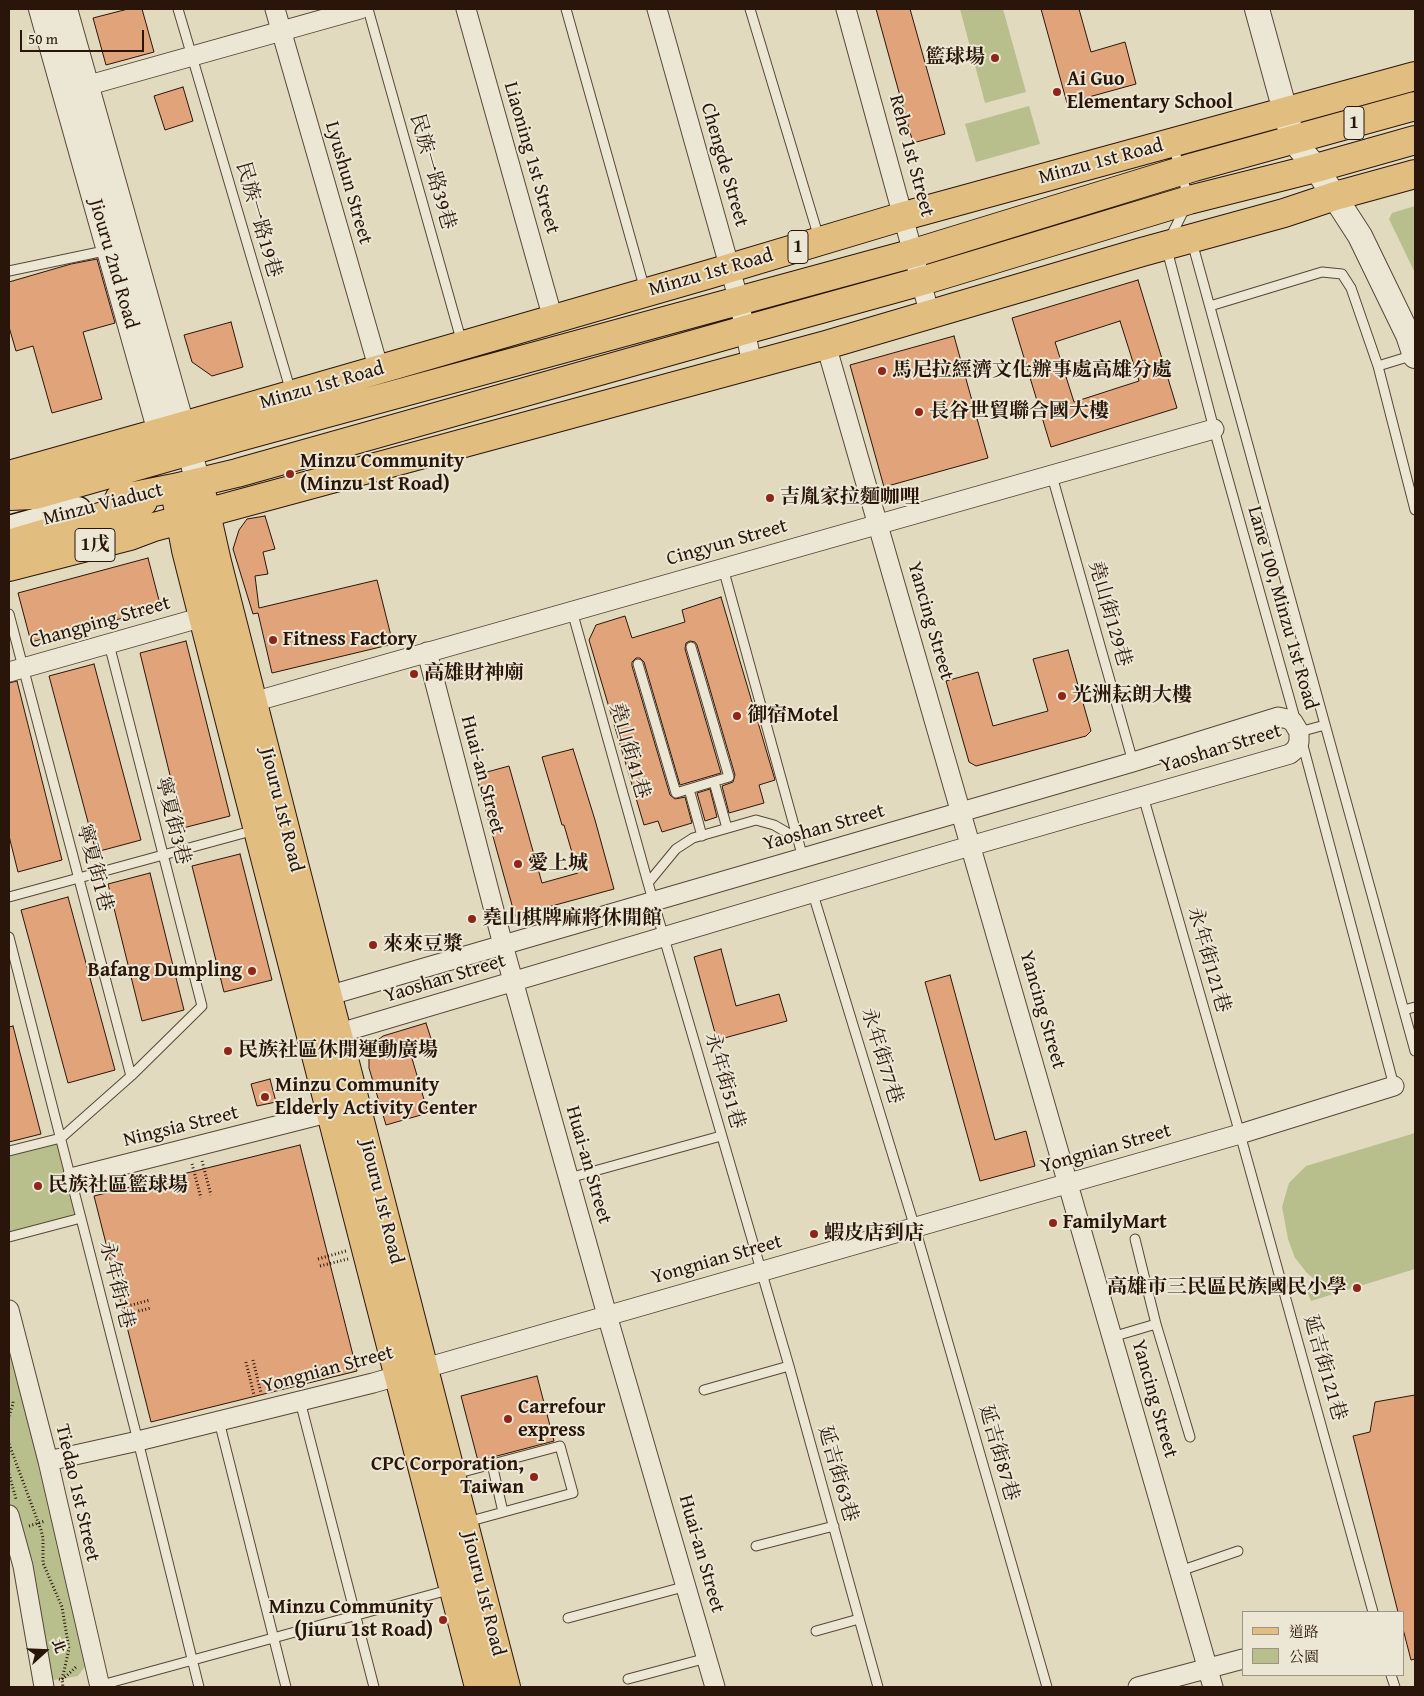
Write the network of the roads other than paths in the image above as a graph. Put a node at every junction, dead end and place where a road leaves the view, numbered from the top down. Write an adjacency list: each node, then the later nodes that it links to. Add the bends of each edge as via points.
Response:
1 (41, 9): 16 (street, Jiouru 2nd Road)
2 (66, 9): 16 (street, Jiouru 2nd Road)
3 (178, 9): 14 (lane, 民族一路19巷)
4 (275, 9): 13 (street, Lyushun Street)
5 (360, 9): 13 (street)
6 (368, 9): 41 (lane, 民族一路39巷)
7 (466, 9): 39 (street, Liaoning 1st Street)
8 (566, 9): 35 (lane)
9 (657, 9): 32 (street, Chengde Street)
10 (750, 9): 28 (lane)
11 (846, 9): 27 (street, Rehe 1st Street)
12 (1257, 9): 18 (street)
13 (281, 30): 14 (street); 46 (street, Lyushun Street)
14 (192, 55): 16 (street); 47 (lane, 民族一路19巷)
15 (1415, 76): 18 (main road, Minzu 1st Road / 1)
16 (76, 88): 30 (street, Jiouru 2nd Road); 49 (street, Jiouru 2nd Road)
17 (1415, 106): 19 (main road, Minzu 1st Road / 1)
18 (1286, 111): 19 (street); 21 (main road, Minzu 1st Road / 1)
19 (1294, 140): 22 (street); 23 (main road, Minzu 1st Road / 1)
20 (1415, 140): 22 (main road, 1)
21 (1172, 142): 23 (lane); 27 (main road, Minzu 1st Road / 1)
22 (1316, 168): 25 (street); 26 (main road, 1)
23 (1181, 171): 26 (lane); 31 (main road, Minzu 1st Road / 1)
24 (1415, 174): 25 (main road)
25 (1334, 196): 29 (main road); 43 (street, via 1360,236)
26 (1189, 200): 29 (lane); 34 (main road, 1)
27 (904, 216): 28 (main road, Minzu 1st Road / 1); 31 (street, Rehe 1st Street)
28 (820, 241): 32 (main road, Minzu 1st Road / 1)
29 (1178, 243): 37 (lane); 38 (main road); 48 (lane, Lane 100, Minzu 1st Road)
30 (109, 250): 33 (lane); 49 (street, Jiouru 2nd Road)
31 (914, 253): 34 (street, Rehe 1st Street); 36 (main road, Minzu 1st Road / 1)
32 (729, 268): 35 (main road, Minzu 1st Road / 1); 36 (street, Chengde Street)
33 (9, 272)
34 (922, 282): 38 (street, Rehe 1st Street); 40 (main road, 1)
35 (646, 292): 39 (main road, Minzu 1st Road / 1)
36 (738, 301): 40 (street, Chengde Street); 49 (main road, Minzu 1st Road / 1)
37 (1210, 306): 45 (lane, via 1322,272 1342,274 1351,288); 73 (lane)
38 (930, 315): 42 (main road)
39 (553, 319): 41 (main road, Minzu 1st Road / 1)
40 (745, 330): 44 (street, Chengde Street); 52 (main road, 1)
41 (462, 345): 46 (main road, Minzu 1st Road / 1)
42 (826, 345): 44 (main road); 59 (street, Yancing Street)
43 (1415, 355): 45 (lane)
44 (752, 364): 57 (main road)
45 (1378, 366): 56 (lane)
46 (379, 370): 47 (main road, Minzu 1st Road / 1)
47 (292, 395): 49 (main road, Minzu 1st Road / 1)
48 (1214, 429): 51 (street, Cingyun Street); 74 (lane, Lane 100, Minzu 1st Road)
49 (175, 442): 50 (main road, Minzu 1st Road); 52 (main road, Jiouru 2nd Road); 53 (main road, Minzu Viaduct, via 111,473)
50 (9, 474)
51 (1052, 476): 59 (street, Cingyun Street); 75 (lane, 堯山街129巷)
52 (186, 485): 54 (main road, Minzu Viaduct / 1戊); 57 (main road, Jiouru 2nd Road); 58 (main road, Jiouru 2nd Road)
53 (22, 495): 55 (main road, Minzu Viaduct)
54 (121, 505): 60 (main road, Minzu Viaduct); 61 (main road, Minzu Viaduct / 1戊)
55 (9, 507)
56 (1415, 510)
57 (208, 513): 58 (main road); 72 (main road, Jiouru 1st Road)
58 (180, 520): 62 (main road, 1戊); 66 (main road, Jiouru 1st Road)
59 (878, 524): 63 (street, Cingyun Street); 79 (street, Yancing Street)
60 (9, 529)
61 (9, 544)
62 (9, 568)
63 (723, 568): 64 (street, Cingyun Street); 83 (lane)
64 (572, 611): 69 (street, Cingyun Street); 88 (lane, 堯山街41巷)
65 (9, 614): 71 (lane, 寧夏街1巷)
66 (203, 617): 67 (street, Changping Street); 81 (main road, Jiouru 1st Road)
67 (109, 644): 71 (street, Changping Street); 85 (lane, 寧夏街3巷)
68 (691, 647): 76 (lane, via 729,777)
69 (427, 652): 72 (street, Cingyun Street); 94 (street, Huai-an Street)
70 (638, 664): 77 (lane, via 676,793)
71 (16, 670): 87 (lane, 寧夏街1巷)
72 (253, 702): 96 (main road, Jiouru 1st Road)
73 (1325, 725): 74 (lane); 98 (lane)
74 (1299, 732): 75 (street, Yaoshan Street, via 1293,722 1278,717); 78 (street, Yaoshan Street, via 1299,742 1290,754); 102 (lane, Lane 100, Minzu 1st Road)
75 (1133, 762): 79 (street, Yaoshan Street)
76 (714, 782): 77 (lane); 80 (lane)
77 (689, 789): 82 (lane)
78 (1143, 796): 84 (street, Yaoshan Street); 104 (lane, 永年街121巷)
79 (961, 812): 84 (street, Yancing Street); 86 (street, Yaoshan Street)
80 (727, 828): 82 (lane); 83 (lane, via 756,820 774,825)
81 (258, 829): 85 (lane); 96 (main road, Jiouru 1st Road)
82 (702, 836): 88 (lane, via 676,849)
83 (798, 839): 86 (lane)
84 (971, 846): 89 (street, Yaoshan Street); 110 (street, Yancing Street)
85 (163, 855): 87 (lane); 101 (lane, 寧夏街3巷, via 202,1006)
86 (803, 858): 91 (street, Yaoshan Street)
87 (79, 878): 90 (lane); 101 (lane, 寧夏街1巷)
88 (648, 883): 91 (lane, 堯山街41巷)
89 (813, 894): 93 (street, Yaoshan Street); 112 (lane, 永年街77巷)
90 (9, 897)
91 (653, 901): 93 (lane, 永年街51巷); 94 (street, Yaoshan Street)
92 (9, 937): 106 (lane)
93 (665, 937): 95 (street, Yaoshan Street); 105 (lane, 永年街51巷)
94 (503, 945): 95 (street, Huai-an Street); 96 (street, Yaoshan Street)
95 (513, 982): 99 (street, Yaoshan Street); 109 (street, Huai-an Street)
96 (315, 1000): 99 (main road, Jiouru 1st Road)
97 (1415, 1007): 98 (lane)
98 (1404, 1010): 100 (lane)
99 (325, 1037): 103 (main road, Jiouru 1st Road); 121 (main road, Jiouru 1st Road)
100 (1415, 1050)
101 (131, 1076): 106 (lane)
102 (1394, 1086): 104 (street, Yongnian Street)
103 (331, 1112): 108 (street, Ningsia Street); 121 (main road, Jiouru 1st Road)
104 (1240, 1134): 110 (street, Yongnian Street); 139 (lane, 延吉街121巷)
105 (721, 1136): 109 (lane); 115 (lane, 永年街51巷)
106 (61, 1138): 107 (lane); 108 (lane, 永年街1巷)
107 (9, 1151)
108 (71, 1178): 111 (lane, 永年街1巷)
109 (569, 1178): 117 (street, Huai-an Street)
110 (1068, 1183): 112 (street, Yongnian Street); 119 (street, Yancing Street)
111 (81, 1218): 113 (lane); 126 (lane, 永年街1巷)
112 (915, 1228): 115 (street, Yongnian Street); 159 (lane, 延吉街87巷)
113 (9, 1237)
114 (1135, 1239): 118 (lane)
115 (761, 1270): 117 (street, Yongnian Street); 120 (lane, 延吉街63巷)
116 (9, 1310): 127 (street, Tiedao 1st Street)
117 (607, 1315): 121 (street, Yongnian Street); 137 (street, Huai-an Street)
118 (1156, 1324): 119 (lane); 125 (lane)
119 (1112, 1336): 136 (street, Yancing Street)
120 (789, 1366): 122 (lane); 133 (lane, 延吉街63巷)
121 (411, 1371): 123 (street, Yongnian Street); 129 (main road, Jiouru 1st Road); 138 (main road, Jiouru 1st Road)
122 (704, 1390)
123 (300, 1401): 124 (street, Yongnian Street); 140 (lane)
124 (219, 1421): 126 (street, Yongnian Street); 144 (lane)
125 (1190, 1437)
126 (138, 1441): 127 (street, Yongnian Street); 147 (lane, 永年街1巷)
127 (48, 1461): 151 (street, Tiedao 1st Street)
128 (492, 1464): 129 (lane); 130 (lane); 130 (lane, via 560,1446 573,1493)
129 (452, 1475): 132 (main road, Jiouru 1st Road)
130 (503, 1512): 132 (lane)
131 (13, 1516): 150 (street)
132 (464, 1523): 156 (main road, Jiouru 1st Road)
133 (834, 1526): 134 (lane); 142 (lane, 延吉街63巷)
134 (756, 1546)
135 (1238, 1551): 136 (lane)
136 (1180, 1571): 148 (street, Yancing Street)
137 (687, 1586): 141 (lane); 145 (street, Huai-an Street)
138 (455, 1589): 140 (lane); 155 (main road, Jiouru 1st Road)
139 (1373, 1611)
140 (356, 1615): 144 (lane); 154 (lane)
141 (568, 1618)
142 (859, 1619): 143 (lane); 158 (lane, 延吉街63巷)
143 (816, 1631)
144 (274, 1638): 147 (lane); 153 (lane)
145 (707, 1658): 149 (lane); 157 (street, Huai-an Street)
146 (1242, 1658): 148 (street)
147 (192, 1661): 151 (lane); 152 (lane, 永年街1巷)
148 (1208, 1668): 160 (street); 161 (street, Yancing Street)
149 (628, 1679)
150 (49, 1681)
151 (97, 1687)
152 (199, 1687)
153 (286, 1687)
154 (374, 1687)
155 (479, 1687)
156 (506, 1687)
157 (715, 1687)
158 (878, 1687)
159 (1047, 1687)
160 (1138, 1687)
161 (1213, 1687)

